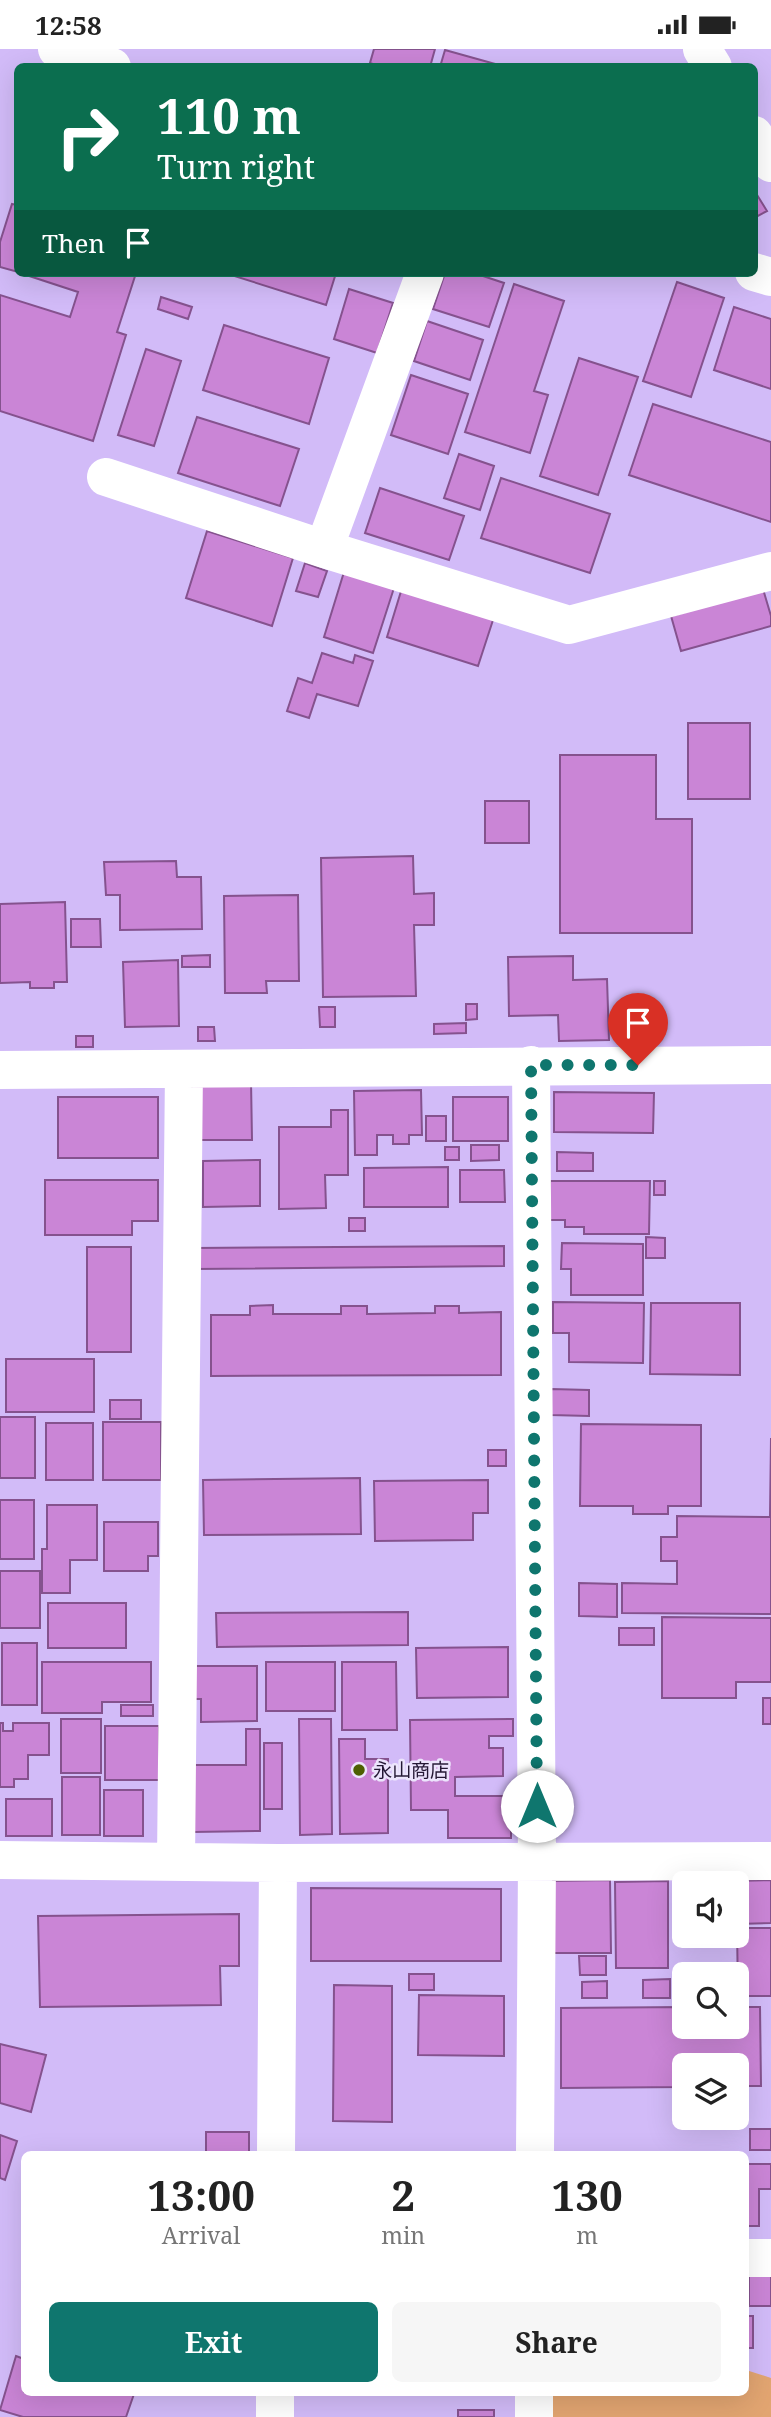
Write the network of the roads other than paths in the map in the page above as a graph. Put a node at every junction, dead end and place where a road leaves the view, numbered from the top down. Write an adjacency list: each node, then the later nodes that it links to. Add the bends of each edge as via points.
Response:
1 (57, 49): 2 (street)
2 (100, 63)
3 (758, 142): 4 (street)
4 (771, 163)
5 (424, 277): 7 (street)
6 (106, 477): 7 (street)
7 (324, 549): 8 (street, via 569,625)
8 (771, 571)
9 (531, 1065): 10 (street); 11 (street); 15 (street)
10 (771, 1065)
11 (184, 1069): 12 (street); 14 (street)
12 (0, 1070)
13 (0, 1860): 14 (street)
14 (176, 1861): 17 (street)
15 (537, 1861): 16 (street); 17 (street); 19 (street)
16 (771, 1861)
17 (278, 1863): 18 (street)
18 (276, 2151)
19 (536, 2151)
20 (749, 2258): 21 (street)
21 (771, 2258)
22 (275, 2396): 24 (street)
23 (534, 2396): 25 (street)
24 (275, 2417)
25 (534, 2417)

